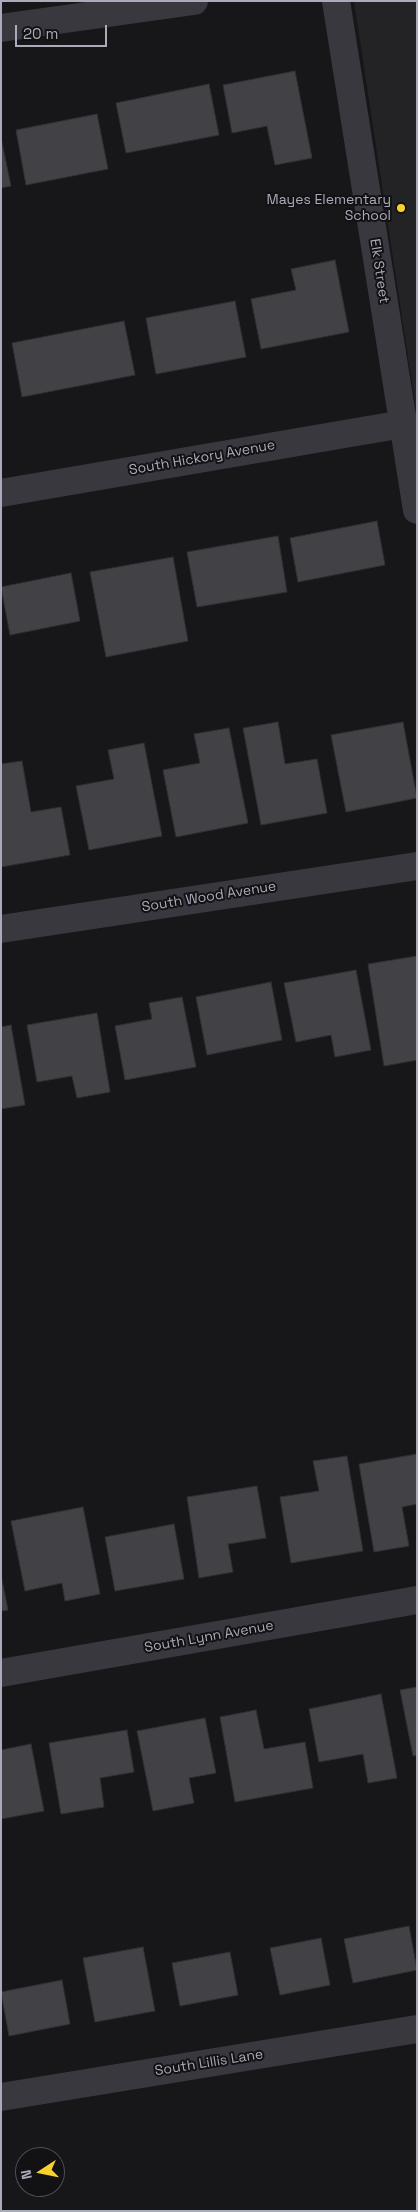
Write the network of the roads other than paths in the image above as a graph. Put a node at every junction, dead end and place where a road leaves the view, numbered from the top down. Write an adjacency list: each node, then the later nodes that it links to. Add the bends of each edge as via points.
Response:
1 (194, 1): 3 (street)
2 (336, 1): 4 (street, Elk Street)
3 (1, 28)
4 (403, 424): 5 (street, South Hickory Avenue); 6 (street, Elk Street)
5 (1, 492)
6 (417, 510)
7 (417, 866): 8 (street, South Wood Avenue)
8 (1, 929)
9 (417, 1600): 10 (street, South Lynn Avenue)
10 (1, 1673)
11 (417, 2029): 12 (street, South Lillis Lane)
12 (1, 2097)

